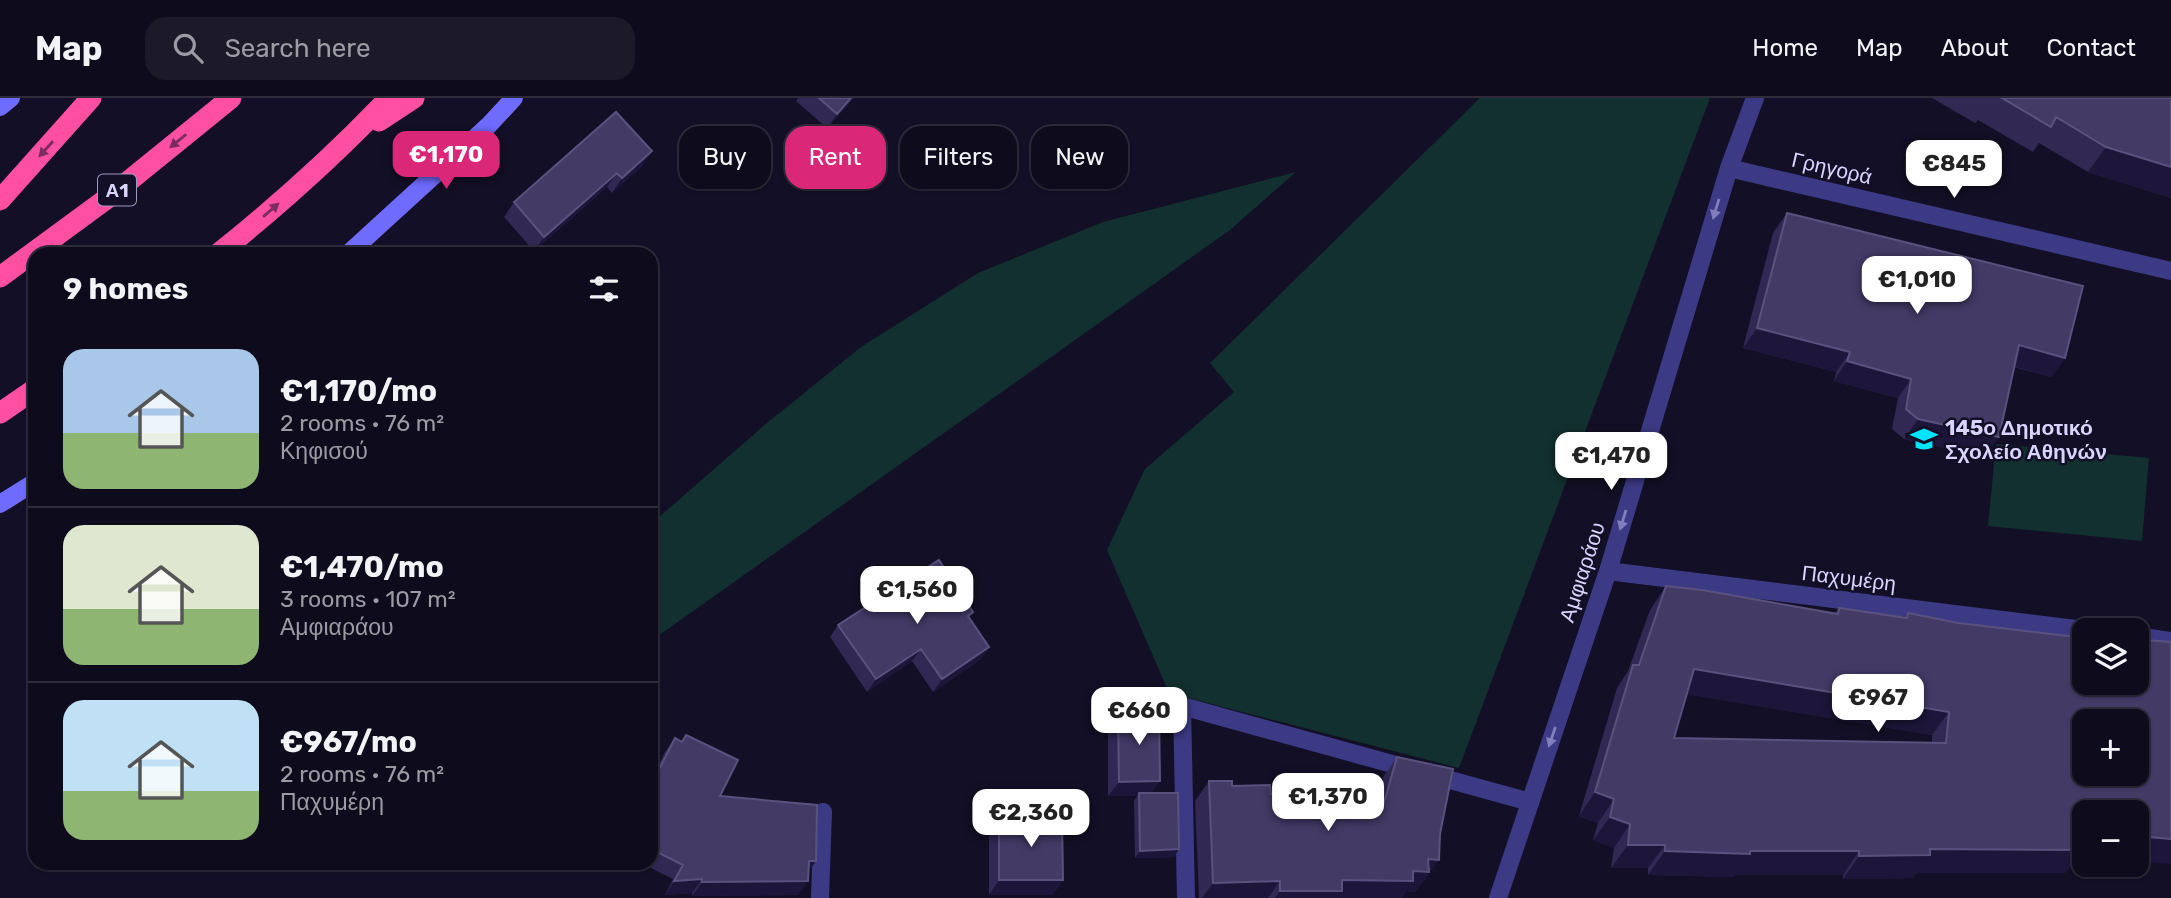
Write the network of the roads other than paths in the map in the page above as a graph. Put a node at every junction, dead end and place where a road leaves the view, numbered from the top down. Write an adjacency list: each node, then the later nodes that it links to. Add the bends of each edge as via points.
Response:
1 (11, 98): 8 (main road)
2 (91, 98): 11 (highway, one-way to 11)
3 (231, 98): 12 (highway, Α1, one-way to 12)
4 (389, 98): 9 (highway)
5 (414, 98): 9 (highway)
6 (513, 98): 14 (main road)
7 (1755, 98): 10 (street, Αμφιαράου)
8 (0, 107)
9 (351, 139): 13 (highway, one-way to 9)
10 (1729, 168): 16 (street, Γρηγορά); 22 (street, Αμφιαράου, one-way to 22)
11 (0, 201)
12 (41, 247)
13 (227, 247)
14 (356, 247)
15 (28, 256): 17 (highway, Α1, one-way to 17)
16 (2171, 271)
17 (0, 277)
18 (28, 394): 19 (highway)
19 (0, 412)
20 (28, 486): 21 (main road)
21 (0, 504)
22 (1608, 571): 23 (street, Παχυμέρη); 26 (street, Αμφιαράου, one-way to 26)
23 (2072, 629)
24 (2149, 638): 25 (street)
25 (2171, 641)
26 (1530, 802): 29 (street, via 1182,706); 30 (street, Αμφιαράου)
27 (823, 812): 28 (street)
28 (820, 898)
29 (1186, 898)
30 (1498, 898)

